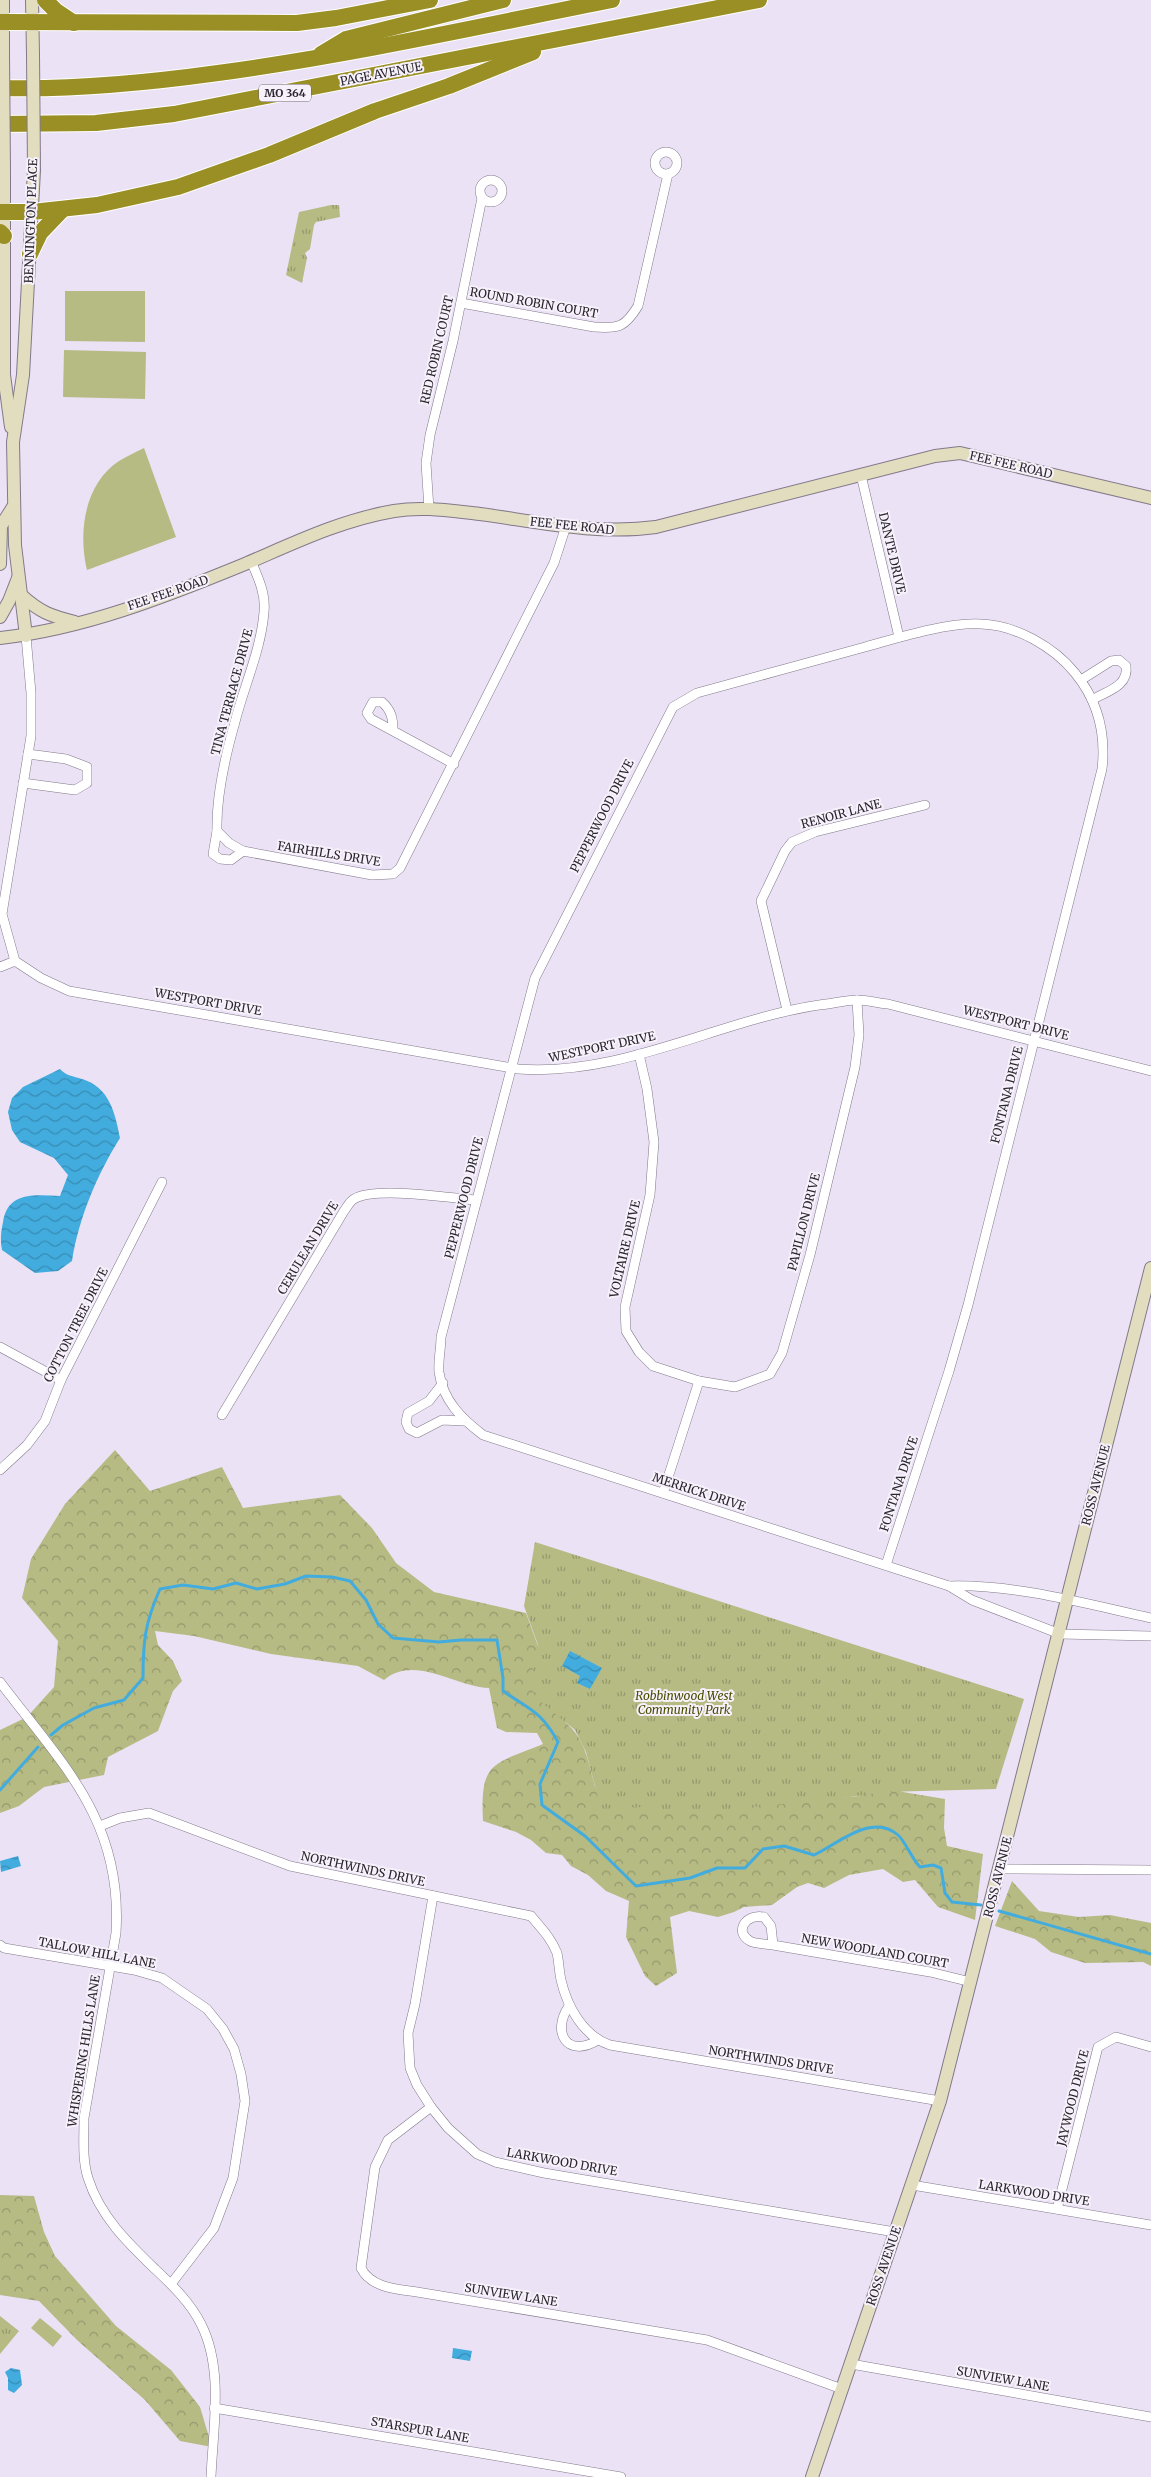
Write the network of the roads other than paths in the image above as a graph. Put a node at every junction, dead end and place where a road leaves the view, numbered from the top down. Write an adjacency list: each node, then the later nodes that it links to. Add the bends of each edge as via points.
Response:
1 (3, 0): 8 (street, BENNINGTON PLACE)
2 (32, 0): 9 (street, BENNINGTON PLACE)
3 (44, 0): 10 (highway)
4 (430, 0): 10 (highway, via 297,23)
5 (503, 0): 12 (highway, via 346,39)
6 (612, 0): 12 (highway, MO 364)
7 (759, 0): 11 (highway, PAGE AVENUE / MO 364)
8 (2, 22): 9 (highway); 18 (street, BENNINGTON PLACE, bridge)
9 (33, 23): 10 (highway); 19 (street, BENNINGTON PLACE, bridge)
10 (74, 24)
11 (568, 38): 14 (highway, PAGE AVENUE / MO 364, via 164,115 96,123); 17 (highway, via 214,176 140,197)
12 (313, 60): 13 (highway, MO 364, via 102,87)
13 (0, 88)
14 (0, 124)
15 (668, 174): 22 (street, ROUND ROBIN COURT, via 638,306 629,320 615,329)
16 (482, 198): 22 (street, RED ROBIN COURT)
17 (63, 209): 19 (highway); 21 (highway, via 40,233)
18 (2, 212): 19 (highway); 20 (street, BENNINGTON PLACE)
19 (32, 212): 21 (street, BENNINGTON PLACE)
20 (2, 234): 23 (street, BENNINGTON PLACE)
21 (30, 254): 24 (street, BENNINGTON PLACE)
22 (461, 303): 29 (street, RED ROBIN COURT, via 429,439 426,463)
23 (2, 374): 24 (street); 25 (street, BENNINGTON PLACE)
24 (23, 374): 25 (street, BENNINGTON PLACE)
25 (13, 442): 28 (street, BENNINGTON PLACE)
26 (861, 475): 27 (street, FEE FEE ROAD, via 960,453); 30 (street, FEE FEE ROAD, via 656,526 626,531); 38 (street, DANTE DRIVE)
27 (1151, 498)
28 (13, 507): 32 (street, via 1,526); 33 (street, BENNINGTON PLACE)
29 (428, 509): 30 (street, FEE FEE ROAD); 31 (street, FEE FEE ROAD, via 394,511 332,527)
30 (566, 526): 44 (street, FAIRHILLS DRIVE, via 554,563)
31 (251, 561): 36 (street, FEE FEE ROAD, via 204,581); 47 (street, TINA TERRACE DRIVE, via 261,585 265,611 258,648 234,723 217,813)
32 (0, 564)
33 (19, 575): 34 (street, BENNINGTON PLACE); 35 (street)
34 (21, 595): 36 (street, via 49,616); 37 (street, BENNINGTON PLACE)
35 (0, 617)
36 (78, 622): 37 (street, FEE FEE ROAD)
37 (26, 636): 39 (street, FEE FEE ROAD); 43 (street, via 31,706)
38 (899, 637): 40 (street, PEPPERWOOD DRIVE, via 979,624 1011,629 1064,660); 55 (street, PEPPERWOOD DRIVE, via 697,693 673,707 535,978)
39 (0, 638)
40 (1081, 680): 41 (street, PEPPERWOOD DRIVE); 41 (street, via 1112,661 1119,660 1126,666 1128,675 1123,682)
41 (1092, 700): 53 (street, FONTANA DRIVE, via 1103,736 1102,769)
42 (393, 730): 44 (street)
43 (28, 754): 45 (street); 45 (street, via 66,759 86,767 87,783 75,790)
44 (454, 764): 48 (street, FAIRHILLS DRIVE, via 400,868 393,874 372,875)
45 (23, 783): 49 (street, via 2,914)
46 (925, 805): 52 (street, RENOIR LANE, via 815,832 792,842 785,851 760,901)
47 (218, 831): 48 (street, FAIRHILLS DRIVE, via 228,843); 48 (street, TINA TERRACE DRIVE, via 213,854 230,860)
48 (243, 851)
49 (15, 961): 50 (street); 55 (street, WESTPORT DRIVE, via 41,978 69,990)
50 (0, 967)
51 (858, 1000): 52 (street, WESTPORT DRIVE); 53 (street, WESTPORT DRIVE, via 888,1004); 62 (street, PAPILLON DRIVE, via 859,1035 855,1067 810,1255 782,1353 770,1374 754,1381 735,1387)
52 (787, 1010): 54 (street, WESTPORT DRIVE)
53 (1034, 1040): 56 (street, WESTPORT DRIVE); 69 (street, FONTANA DRIVE, via 968,1304)
54 (639, 1054): 55 (street, WESTPORT DRIVE, via 548,1071); 62 (street, VOLTAIRE DRIVE, via 654,1142 650,1196 625,1307 626,1331 639,1352 653,1366)
55 (511, 1067): 58 (street, PEPPERWOOD DRIVE)
56 (1151, 1071)
57 (162, 1182): 61 (street, COTTON TREE DRIVE)
58 (475, 1200): 63 (street, PEPPERWOOD DRIVE, via 441,1337 439,1372); 65 (street, CERULEAN DRIVE, via 408,1193 353,1199)
59 (1151, 1268): 71 (street, ROSS AVENUE)
60 (0, 1348): 61 (street)
61 (61, 1380): 67 (street, COTTON TREE DRIVE, via 45,1421 27,1445)
62 (699, 1382): 68 (street)
63 (442, 1383): 64 (street, PEPPERWOOD DRIVE); 66 (street, via 429,1401 408,1413 406,1422 410,1429 417,1433 442,1420)
64 (451, 1405): 66 (street, MERRICK DRIVE)
65 (222, 1415)
66 (464, 1421): 68 (street, MERRICK DRIVE, via 484,1436)
67 (0, 1470)
68 (663, 1493): 69 (street, MERRICK DRIVE)
69 (886, 1565): 70 (street, MERRICK DRIVE)
70 (949, 1586): 71 (street, MERRICK DRIVE, via 974,1585); 73 (street, MERRICK DRIVE, via 972,1600)
71 (1067, 1600): 72 (street, MERRICK DRIVE); 73 (street, ROSS AVENUE)
72 (1151, 1618)
73 (1060, 1634): 74 (street, MERRICK DRIVE); 77 (street, ROSS AVENUE)
74 (1151, 1636)
75 (0, 1682): 76 (street, WHISPERING HILLS LANE, via 78,1785)
76 (100, 1826): 79 (street, NORTHWINDS DRIVE, via 120,1818 149,1813 290,1866); 82 (street, WHISPERING HILLS LANE, via 113,1866 116,1888 116,1933)
77 (1000, 1870): 78 (street); 83 (street, ROSS AVENUE)
78 (1151, 1870)
79 (433, 1896): 84 (street, NORTHWINDS DRIVE, via 530,1916 549,1936); 88 (street, LARKWOOD DRIVE, via 408,2033 410,2068)
80 (0, 1945): 82 (street, TALLOW HILL LANE)
81 (773, 1945): 83 (street, NEW WOODLAND COURT)
82 (110, 1966): 93 (street, WHISPERING HILLS LANE, via 84,2118 83,2147 88,2178 102,2209 120,2235); 93 (street, TALLOW HILL LANE, via 162,1978 207,2009 234,2050 242,2074 245,2101 234,2178 214,2228)
83 (971, 1982): 87 (street, ROSS AVENUE)
84 (569, 2006): 85 (street, NORTHWINDS DRIVE, via 574,2016); 85 (street, via 562,2016 561,2030 565,2041 579,2048)
85 (598, 2040): 87 (street, NORTHWINDS DRIVE, via 619,2047)
86 (1151, 2047): 90 (street, JAYWOOD DRIVE, via 1116,2037 1098,2047)
87 (940, 2101): 89 (street, ROSS AVENUE)
88 (431, 2107): 92 (street, LARKWOOD DRIVE, via 461,2142 495,2162); 95 (street, SUNVIEW LANE, via 388,2140 375,2167 361,2268 373,2283 707,2340)
89 (912, 2185): 90 (street, LARKWOOD DRIVE); 92 (street, ROSS AVENUE)
90 (1057, 2209): 91 (street, LARKWOOD DRIVE)
91 (1151, 2225)
92 (896, 2232): 94 (street, ROSS AVENUE)
93 (171, 2284): 96 (street, WHISPERING HILLS LANE, via 201,2324 210,2349)
94 (850, 2364): 95 (street, ROSS AVENUE); 97 (street, SUNVIEW LANE)
95 (842, 2389): 100 (street, ROSS AVENUE)
96 (214, 2408): 98 (street, WHISPERING HILLS LANE); 99 (street, STARSPUR LANE)
97 (1151, 2417)
98 (211, 2477)
99 (621, 2477)
100 (812, 2477)

